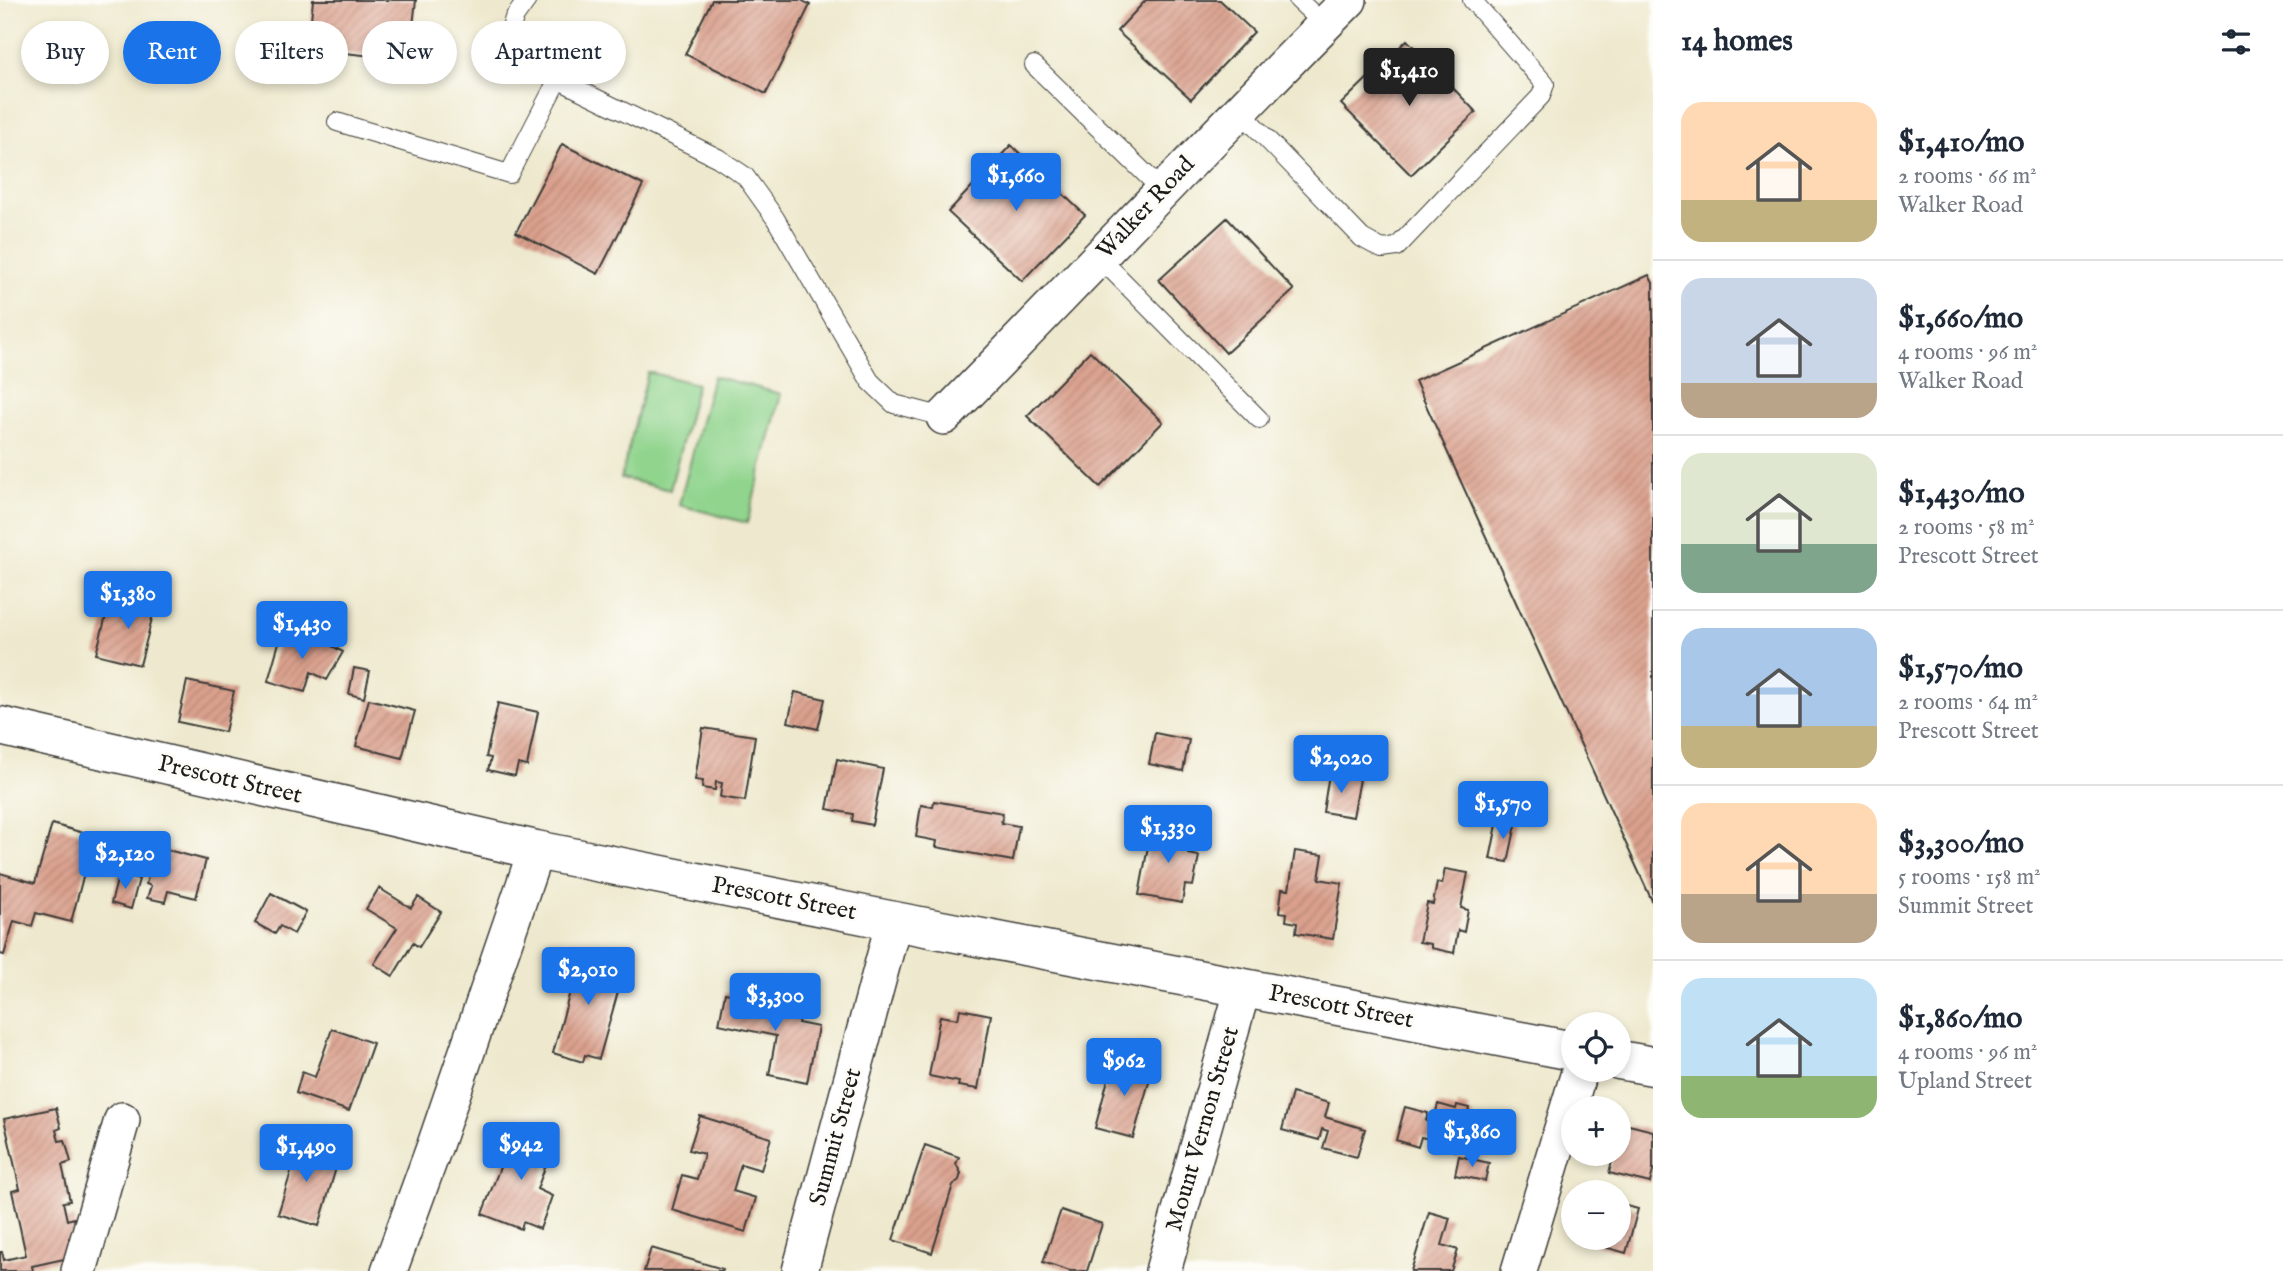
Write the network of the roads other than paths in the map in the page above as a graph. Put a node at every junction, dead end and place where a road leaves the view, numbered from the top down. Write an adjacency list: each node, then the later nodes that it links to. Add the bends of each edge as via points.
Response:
1 (527, 0): 5 (lane)
2 (1298, 0): 6 (lane)
3 (1349, 0): 6 (street, Walker Road)
4 (1472, 0): 10 (lane, via 1545,84 1541,96 1396,247 1382,248 1363,239)
5 (513, 21)
6 (1325, 25): 10 (street, Walker Road)
7 (1034, 65): 12 (lane)
8 (555, 84): 11 (lane, via 509,174)
9 (568, 84): 14 (lane, via 746,176 870,381 894,404)
10 (1238, 110): 12 (street, Walker Road)
11 (337, 122)
12 (1163, 191): 13 (street, Walker Road)
13 (1100, 258): 14 (street, Walker Road); 15 (lane)
14 (944, 417)
15 (1259, 419)
16 (0, 726): 17 (street, Prescott Street)
17 (536, 850): 18 (street, Prescott Street); 26 (street)
18 (894, 921): 19 (street, Prescott Street); 27 (street, Summit Street)
19 (1243, 988): 20 (street, Prescott Street); 28 (street, Mount Vernon Street)
20 (1561, 1049)
21 (1631, 1062): 22 (street)
22 (1653, 1066)
23 (1576, 1082): 29 (street)
24 (121, 1120): 25 (street)
25 (79, 1271)
26 (389, 1271)
27 (800, 1271)
28 (1163, 1271)
29 (1519, 1271)

